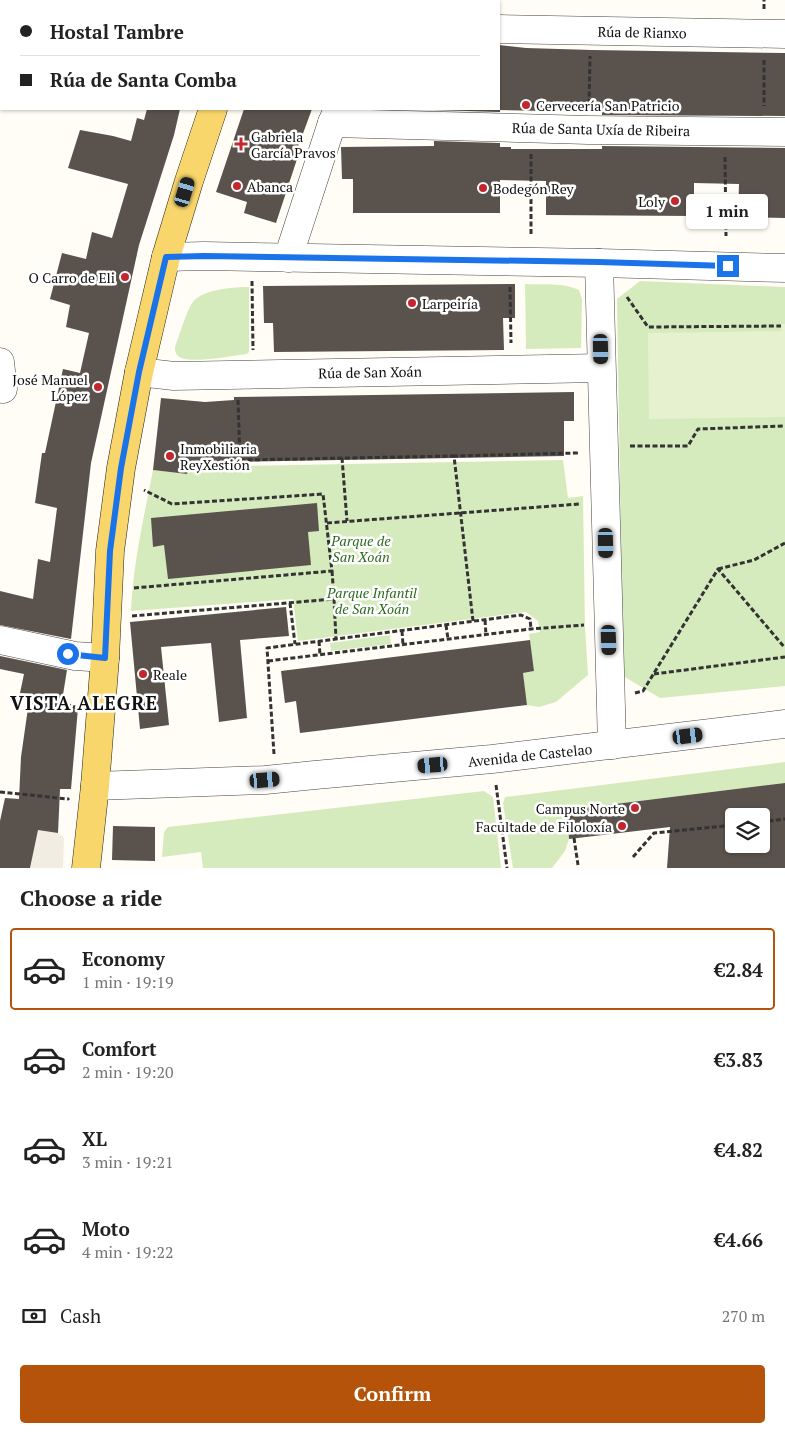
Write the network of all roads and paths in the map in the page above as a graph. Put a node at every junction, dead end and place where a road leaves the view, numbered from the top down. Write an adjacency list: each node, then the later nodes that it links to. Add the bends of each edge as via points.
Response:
1 (500, 29): 2 (street, Rúa de Rianxo)
2 (590, 31): 3 (street, Rúa de Rianxo); 7 (path)
3 (774, 34): 9 (path)
4 (213, 110): 12 (main road)
5 (335, 116): 6 (street, Rúa de Santa Uxía de Ribeira, via 416,126); 13 (street)
6 (531, 129): 7 (street, Rúa de Santa Uxía de Ribeira); 11 (path)
7 (588, 130): 8 (street, Rúa de Santa Uxía de Ribeira)
8 (724, 131): 9 (street, Rúa de Santa Uxía de Ribeira); 10 (path)
9 (775, 132)
10 (726, 236)
11 (531, 242)
12 (166, 257): 13 (street); 22 (main road)
13 (288, 258): 14 (street)
14 (599, 262): 15 (street); 21 (street)
15 (785, 268)
16 (510, 282): 19 (path)
17 (622, 290): 18 (path, via 648,327)
18 (781, 326)
19 (511, 345)
20 (0, 362): 23 (street)
21 (601, 368): 22 (street, Rúa de San Xoán, via 174,376); 63 (street)
22 (139, 372): 58 (main road, via 110,551)
23 (3, 389)
24 (238, 402): 29 (path, via 240,460)
25 (785, 426): 26 (path, via 698,429 688,446)
26 (641, 446)
27 (579, 453): 28 (path)
28 (454, 456): 29 (path); 32 (path)
29 (342, 458): 33 (path)
30 (139, 488): 34 (path, via 172,504 323,494)
31 (580, 504): 32 (path)
32 (461, 513): 33 (path); 43 (path)
33 (346, 521): 34 (path)
34 (327, 523): 37 (path)
35 (785, 543): 36 (path, via 754,560)
36 (718, 569): 55 (path); 60 (path)
37 (332, 570): 38 (path); 39 (path)
38 (126, 588)
39 (334, 599): 40 (path); 49 (path)
40 (290, 603): 41 (path); 53 (path)
41 (124, 617)
42 (485, 620): 43 (path); 46 (path, via 527,616); 48 (path)
43 (473, 621): 45 (path)
44 (592, 624): 46 (path)
45 (446, 625): 47 (path); 50 (path)
46 (531, 629): 48 (path)
47 (402, 631): 49 (path); 54 (path)
48 (486, 635): 50 (path)
49 (336, 639): 52 (path)
50 (448, 639): 54 (path)
51 (0, 640): 58 (street, via 74,656)
52 (319, 641): 53 (path); 56 (path)
53 (295, 644): 59 (path, via 267,648)
54 (403, 645): 56 (path)
55 (785, 648)
56 (320, 655): 59 (path)
57 (785, 657): 60 (path)
58 (105, 658): 65 (main road)
59 (268, 661): 64 (path)
60 (653, 674): 61 (path)
61 (643, 691)
62 (785, 724): 63 (street, Avenida de Castelao)
63 (612, 745): 65 (street, Avenida de Castelao, via 265,780)
64 (274, 757)
65 (94, 786): 75 (main road)
66 (0, 792): 68 (path)
67 (498, 796): 76 (path)
68 (68, 799)
69 (785, 819): 70 (path)
70 (770, 821)
71 (725, 826): 73 (path, via 654,833)
72 (574, 838): 74 (path)
73 (633, 857)
74 (578, 865)
75 (86, 868)
76 (507, 868)

